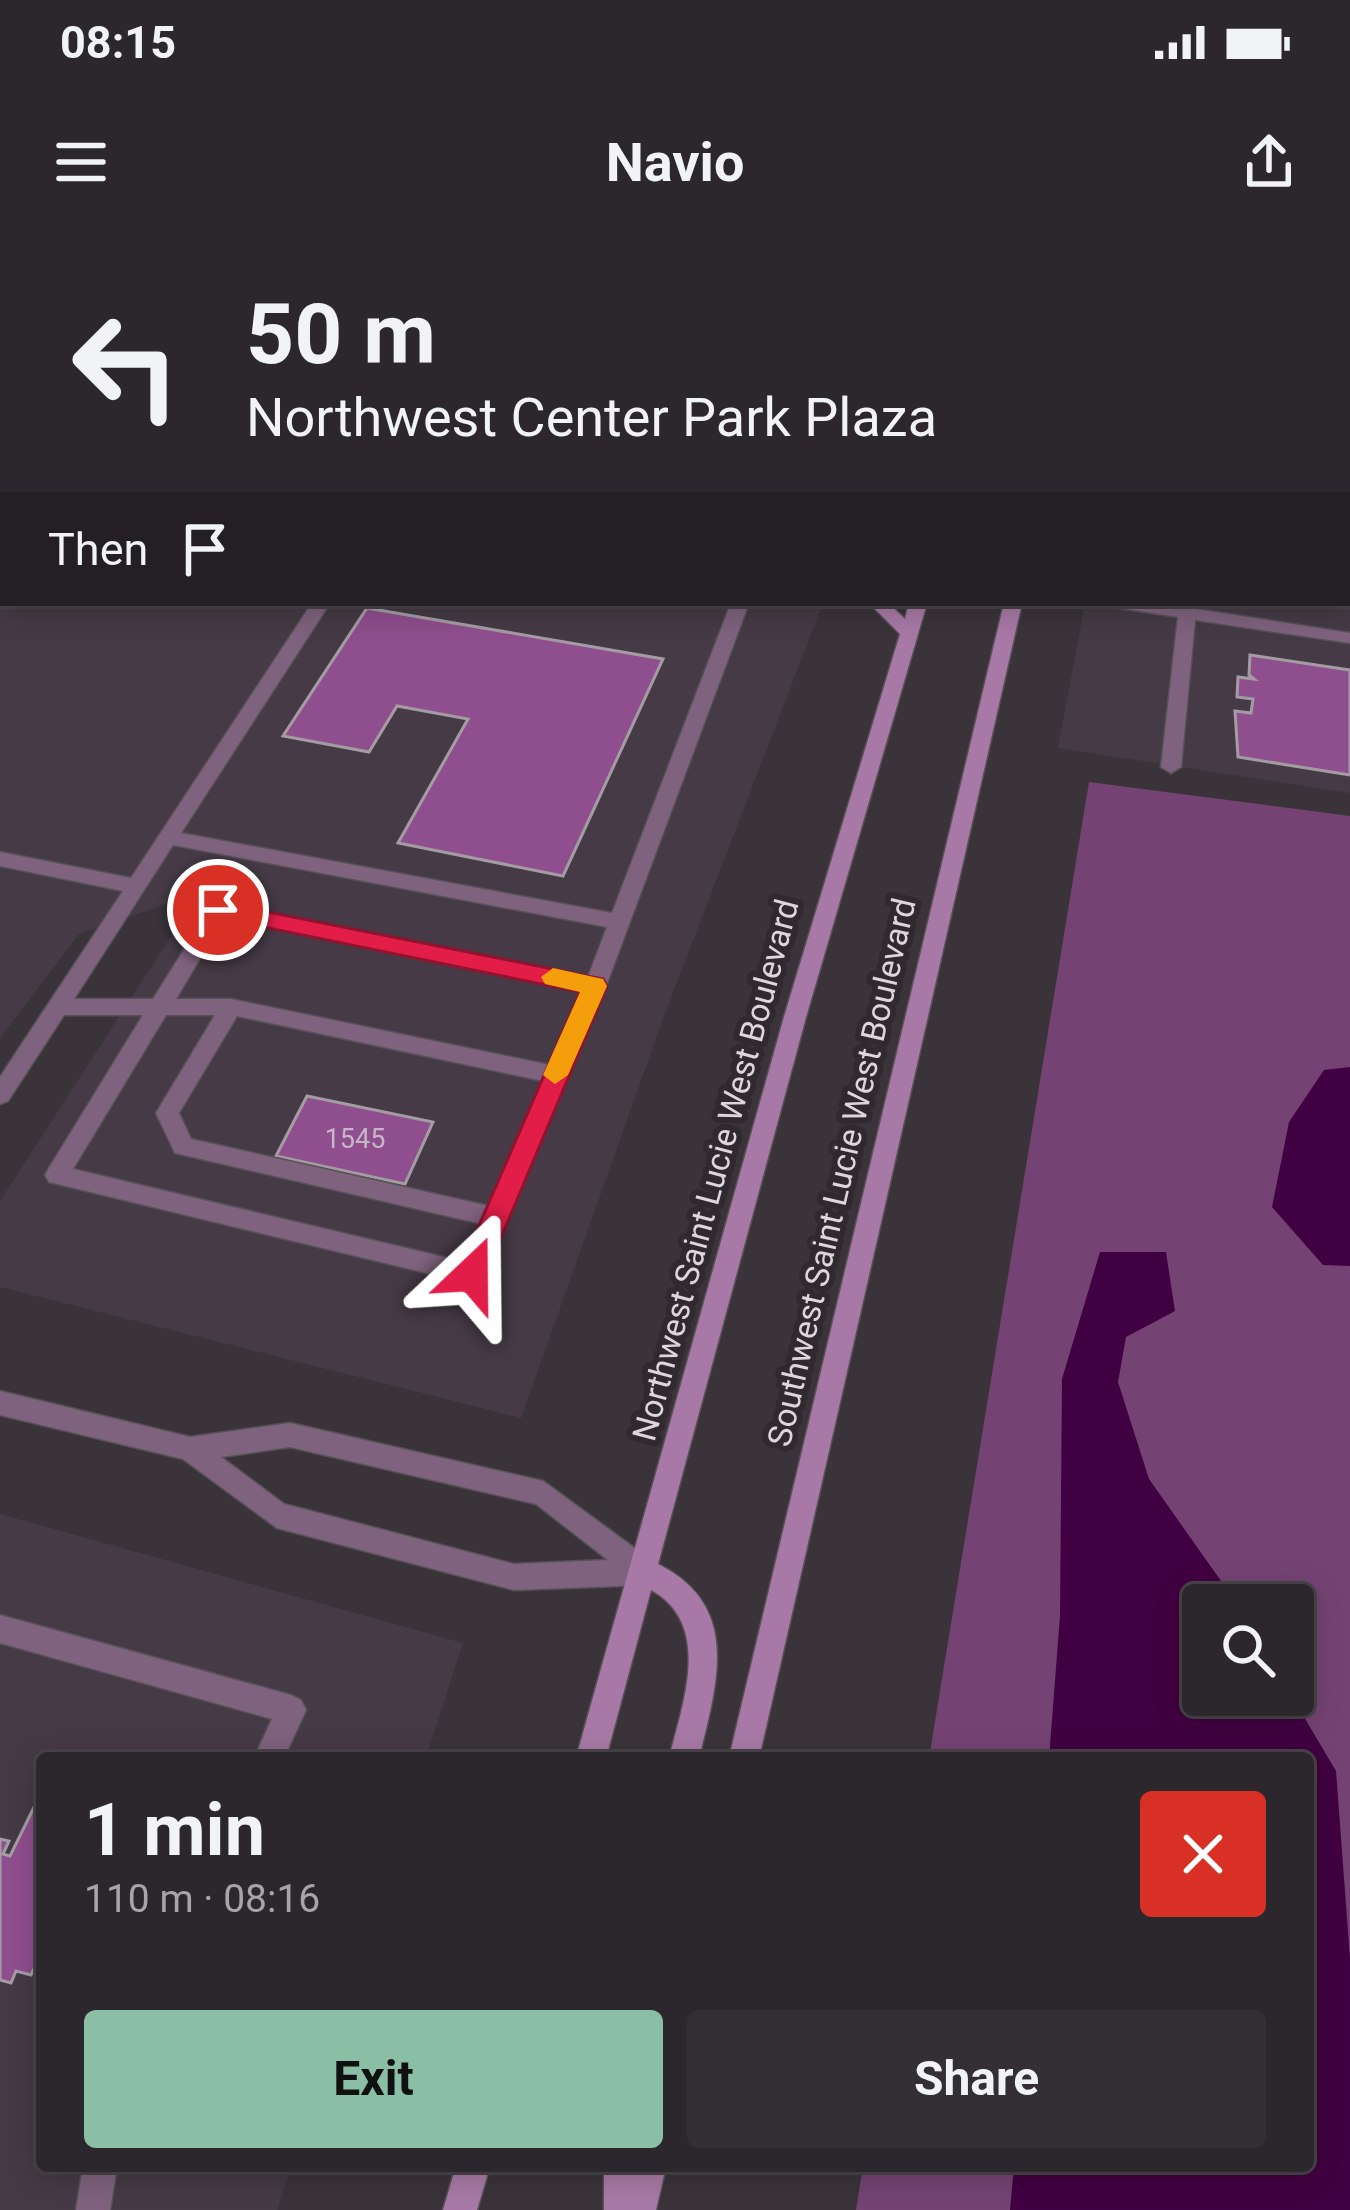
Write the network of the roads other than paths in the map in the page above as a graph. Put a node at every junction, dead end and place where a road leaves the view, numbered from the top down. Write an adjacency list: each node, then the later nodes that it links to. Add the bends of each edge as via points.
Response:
1 (319, 606): 10 (street)
2 (739, 606): 13 (street)
3 (881, 606): 7 (main road)
4 (917, 606): 7 (main road, Northwest Saint Lucie West Boulevard)
5 (1012, 606): 28 (main road, Southwest Saint Lucie West Boulevard)
6 (1188, 608): 8 (street); 9 (street)
7 (909, 633): 23 (main road, Northwest Saint Lucie West Boulevard)
8 (1350, 638)
9 (1171, 767)
10 (166, 837): 12 (street); 13 (street)
11 (0, 860): 12 (street)
12 (134, 886): 15 (street)
13 (617, 921): 14 (street)
14 (595, 986): 16 (street, via 218,910); 18 (street)
15 (55, 1007): 16 (street); 19 (street)
16 (157, 1007): 17 (street); 20 (street, via 57,1175 472,1274)
17 (231, 1007): 18 (street); 20 (street, via 167,1113 183,1146)
18 (555, 1075): 20 (street)
19 (0, 1096)
20 (496, 1217)
21 (0, 1403): 22 (street)
22 (190, 1449): 23 (street, via 278,1515 514,1577); 23 (street, via 290,1435 543,1493)
23 (645, 1572): 26 (main road, Northwest Saint Lucie West Boulevard); 27 (main road, via 683,1594 698,1617 702,1680)
24 (0, 1630): 25 (street, via 291,1710)
25 (272, 1752)
26 (593, 1752)
27 (685, 1752)
28 (745, 1752)
29 (99, 2172): 33 (street)
30 (471, 2172): 34 (main road)
31 (621, 2172): 35 (main road)
32 (648, 2172): 36 (main road)
33 (93, 2210)
34 (460, 2210)
35 (621, 2210)
36 (638, 2210)

